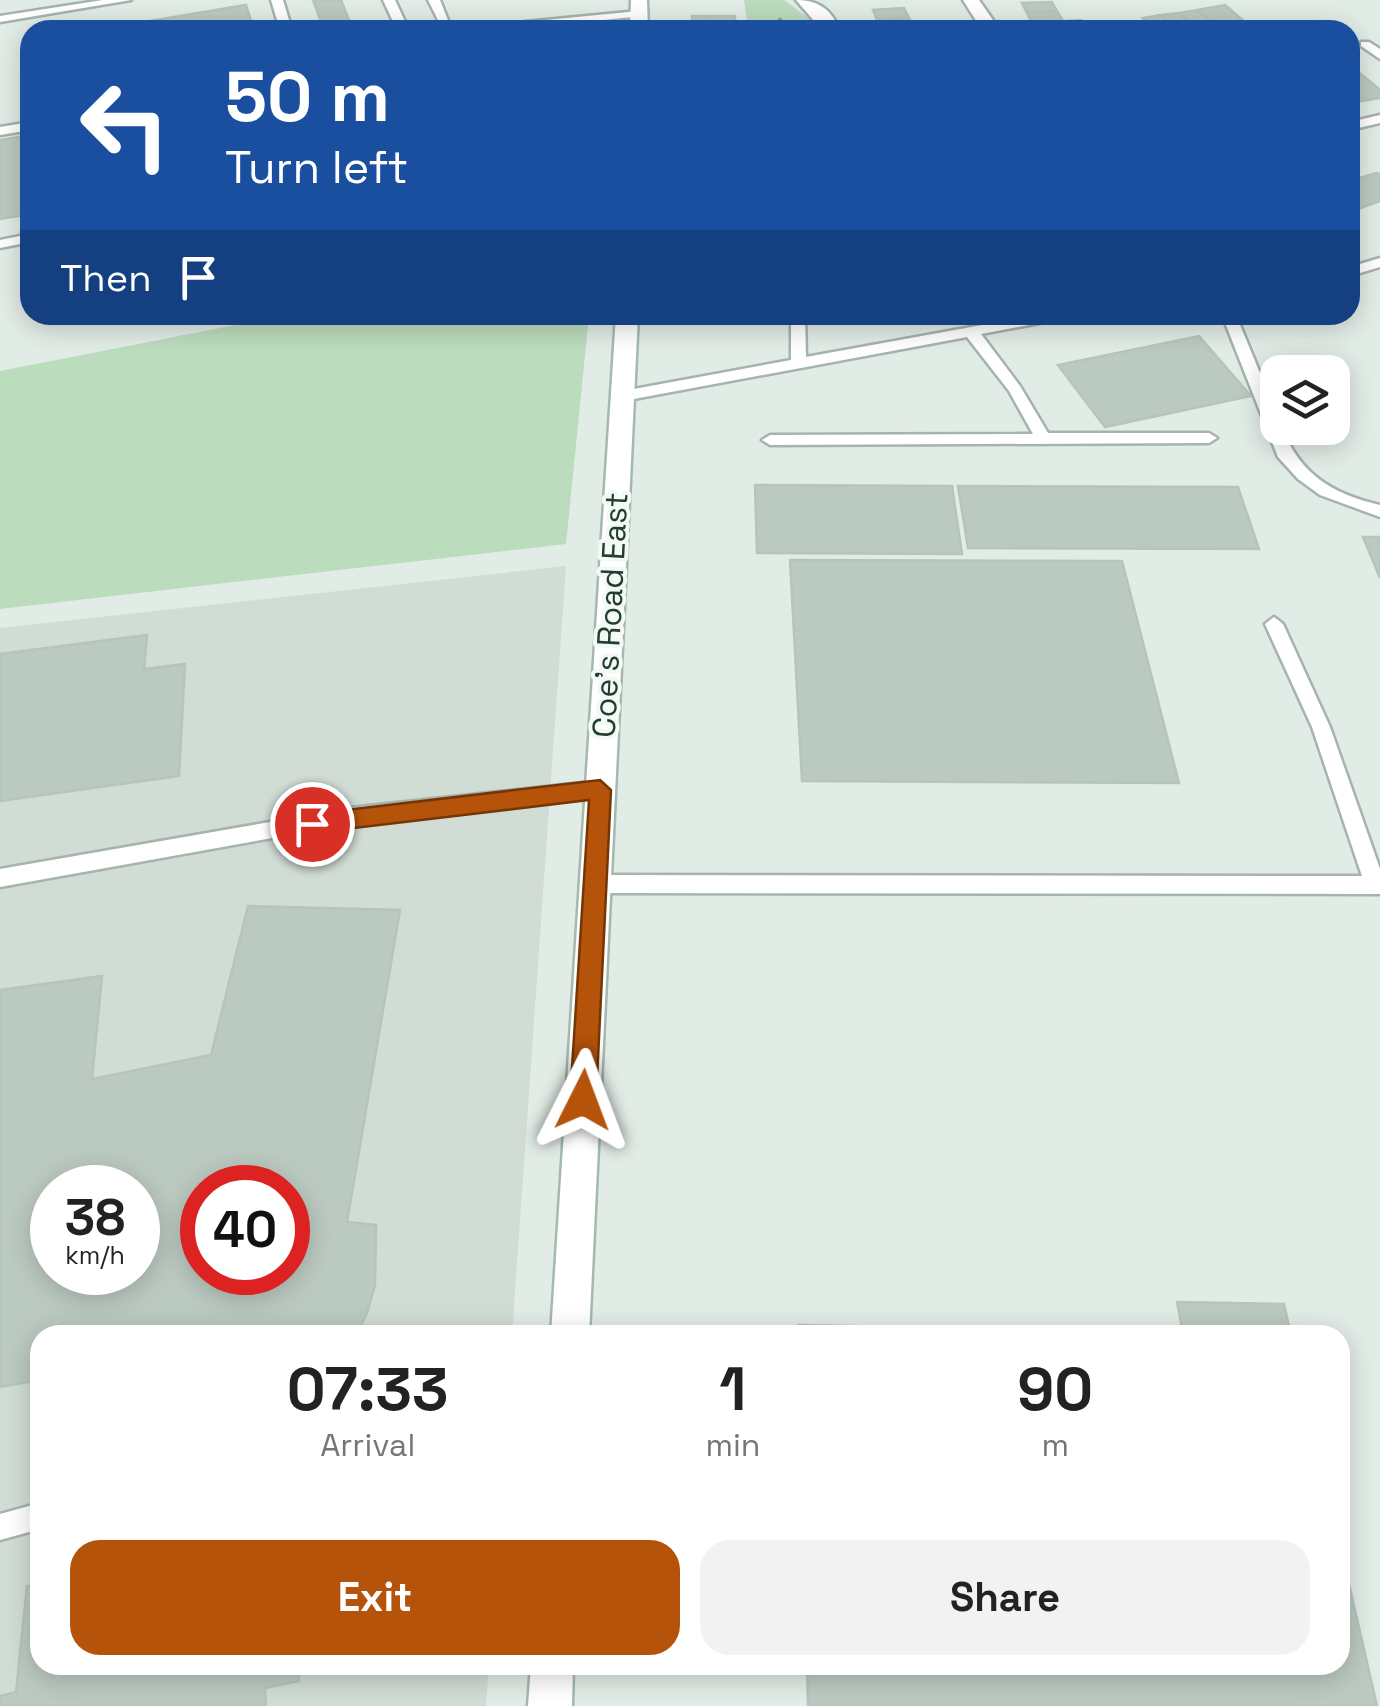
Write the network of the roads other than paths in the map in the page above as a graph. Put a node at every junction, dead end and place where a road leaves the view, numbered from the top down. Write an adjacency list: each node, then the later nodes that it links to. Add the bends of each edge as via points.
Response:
1 (125, 0): 4 (lane)
2 (804, 0): 6 (street)
3 (639, 15): 5 (lane)
4 (0, 18)
5 (582, 20)
6 (827, 20)
7 (1365, 44): 8 (lane)
8 (1380, 56)
9 (627, 325): 15 (street, Coe's Road East)
10 (798, 325): 14 (lane)
11 (1008, 325): 13 (lane)
12 (1233, 325): 19 (lane, via 1284,452 1322,492)
13 (971, 332): 14 (lane); 16 (lane)
14 (799, 363): 15 (lane)
15 (623, 396): 21 (street, Coe's Road East)
16 (1042, 436): 17 (lane); 18 (lane)
17 (1209, 438)
18 (770, 440)
19 (1380, 511)
20 (1274, 624): 24 (lane, via 1321,727)
21 (600, 790): 22 (lane, via 350,816); 23 (street, Coe's Road East)
22 (0, 878)
23 (595, 884): 24 (lane); 25 (street, Coe's Road East)
24 (1378, 884)
25 (571, 1325)
26 (30, 1519): 27 (lane)
27 (0, 1527)
28 (552, 1675): 29 (street)
29 (550, 1706)

